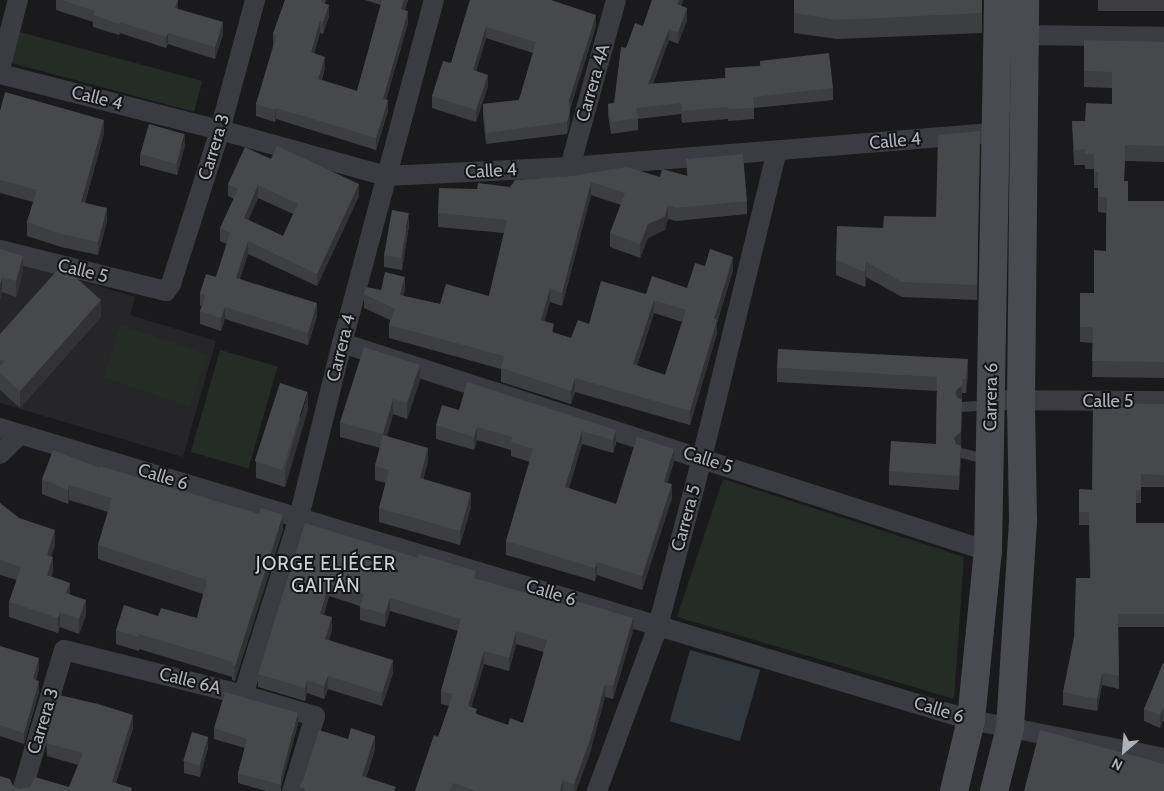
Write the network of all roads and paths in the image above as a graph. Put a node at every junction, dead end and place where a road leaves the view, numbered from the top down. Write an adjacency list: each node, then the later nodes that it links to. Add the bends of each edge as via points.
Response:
1 (18, 0): 9 (street)
2 (255, 0): 11 (street, Carrera 3)
3 (434, 0): 15 (street, Carrera 4)
4 (616, 0): 14 (street, Carrera 4A)
5 (998, 0): 7 (main road, Carrera 6)
6 (1025, 0): 7 (main road, Carrera 6)
7 (1011, 35): 8 (street); 12 (main road, Carrera 6); 19 (main road, Carrera 6)
8 (1164, 37)
9 (0, 69)
10 (0, 74): 11 (street, Calle 4)
11 (220, 130): 15 (street, Calle 4); 17 (street, Carrera 3, via 171,284)
12 (995, 133): 13 (street, Calle 4); 21 (main road, Carrera 6)
13 (777, 151): 14 (street, Calle 4); 27 (street, Carrera 5)
14 (570, 167): 15 (street, Calle 4)
15 (386, 176): 18 (street, Carrera 4)
16 (0, 250): 17 (street, Calle 5)
17 (166, 291)
18 (342, 343): 27 (street, Calle 5); 29 (street, Carrera 4)
19 (1021, 401): 20 (street, Calle 5); 21 (street, Calle 5); 35 (main road, Carrera 6, via 1023,518)
20 (1164, 401)
21 (992, 403): 22 (lane); 28 (main road, Carrera 6)
22 (962, 407)
23 (0, 428): 24 (street, Calle 6)
24 (20, 434): 26 (street); 29 (street, Calle 6)
25 (961, 453): 28 (lane)
26 (0, 454)
27 (702, 458): 30 (street, Calle 5); 31 (street, Carrera 5)
28 (990, 461): 30 (main road, Carrera 6)
29 (299, 517): 31 (street, Calle 6); 33 (street, Carrera 4)
30 (988, 551): 34 (main road, Carrera 6)
31 (658, 626): 34 (street, Calle 6); 39 (street, Carrera 5)
32 (64, 650): 33 (street, Calle 6A); 37 (street, Carrera 3)
33 (244, 694): 38 (street, Calle 6A, via 315,716)
34 (971, 720): 35 (street, Calle 6); 40 (main road, Carrera 6)
35 (1010, 728): 36 (street, Calle 6); 41 (main road, Carrera 6)
36 (1164, 758)
37 (22, 791)
38 (292, 791)
39 (597, 791)
40 (954, 791)
41 (994, 791)

